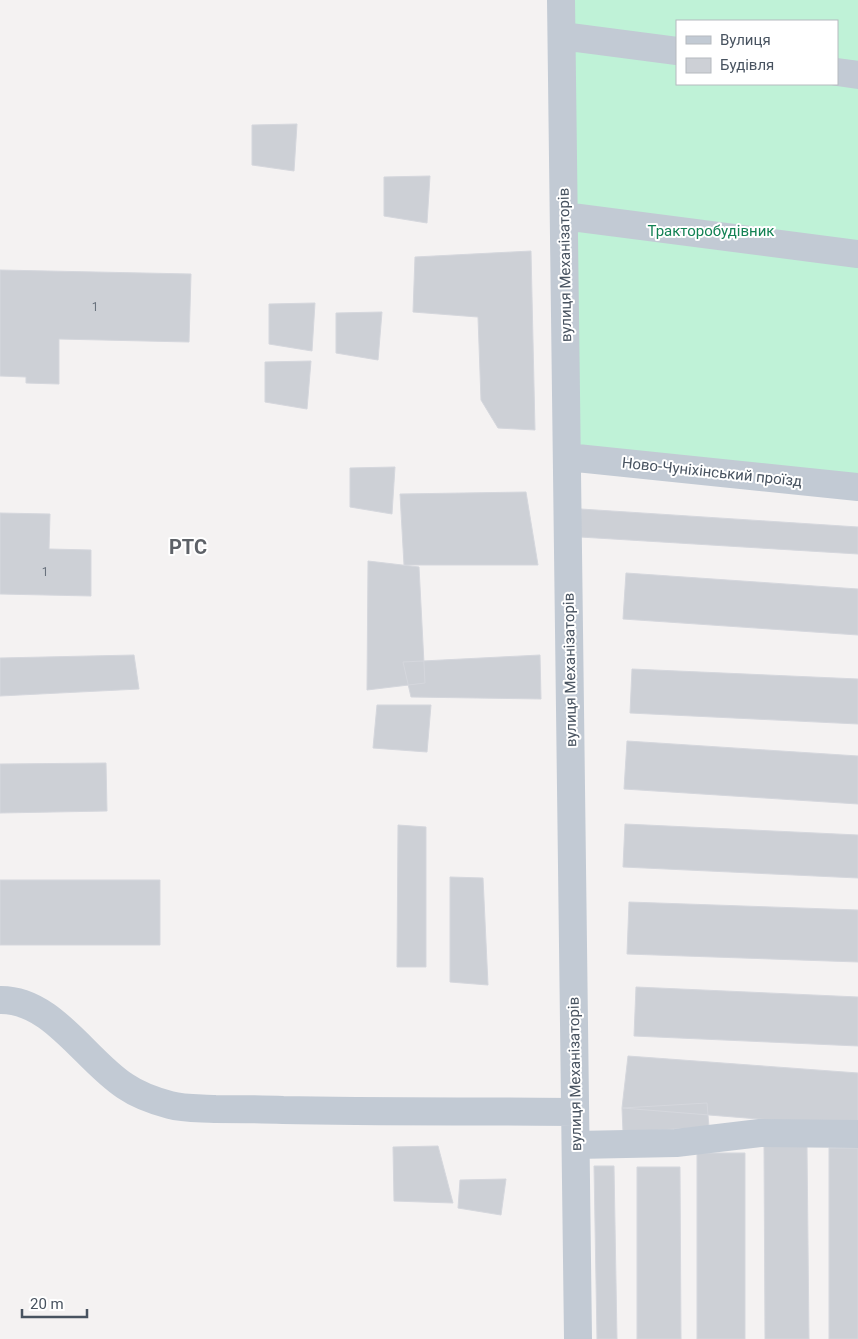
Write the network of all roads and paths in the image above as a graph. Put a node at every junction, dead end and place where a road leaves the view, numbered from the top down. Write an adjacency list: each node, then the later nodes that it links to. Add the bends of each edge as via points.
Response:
1 (561, 0): 2 (street, вулиця Механізаторів)
2 (562, 36): 3 (street); 6 (street, вулиця Механізаторів)
3 (676, 51)
4 (838, 72): 5 (street)
5 (858, 74)
6 (564, 216): 7 (street); 8 (street, вулиця Механізаторів)
7 (858, 254)
8 (567, 457): 9 (street, Ново-Чуніхінський проїзд); 11 (street, вулиця Механізаторів)
9 (858, 487)
10 (0, 1000): 11 (street, via 13,1000 60,1025 124,1086 171,1106 336,1111)
11 (575, 1112): 13 (street, вулиця Механізаторів)
12 (858, 1134): 13 (street, via 760,1133 676,1143)
13 (576, 1145): 14 (street, вулиця Механізаторів)
14 (578, 1339)

